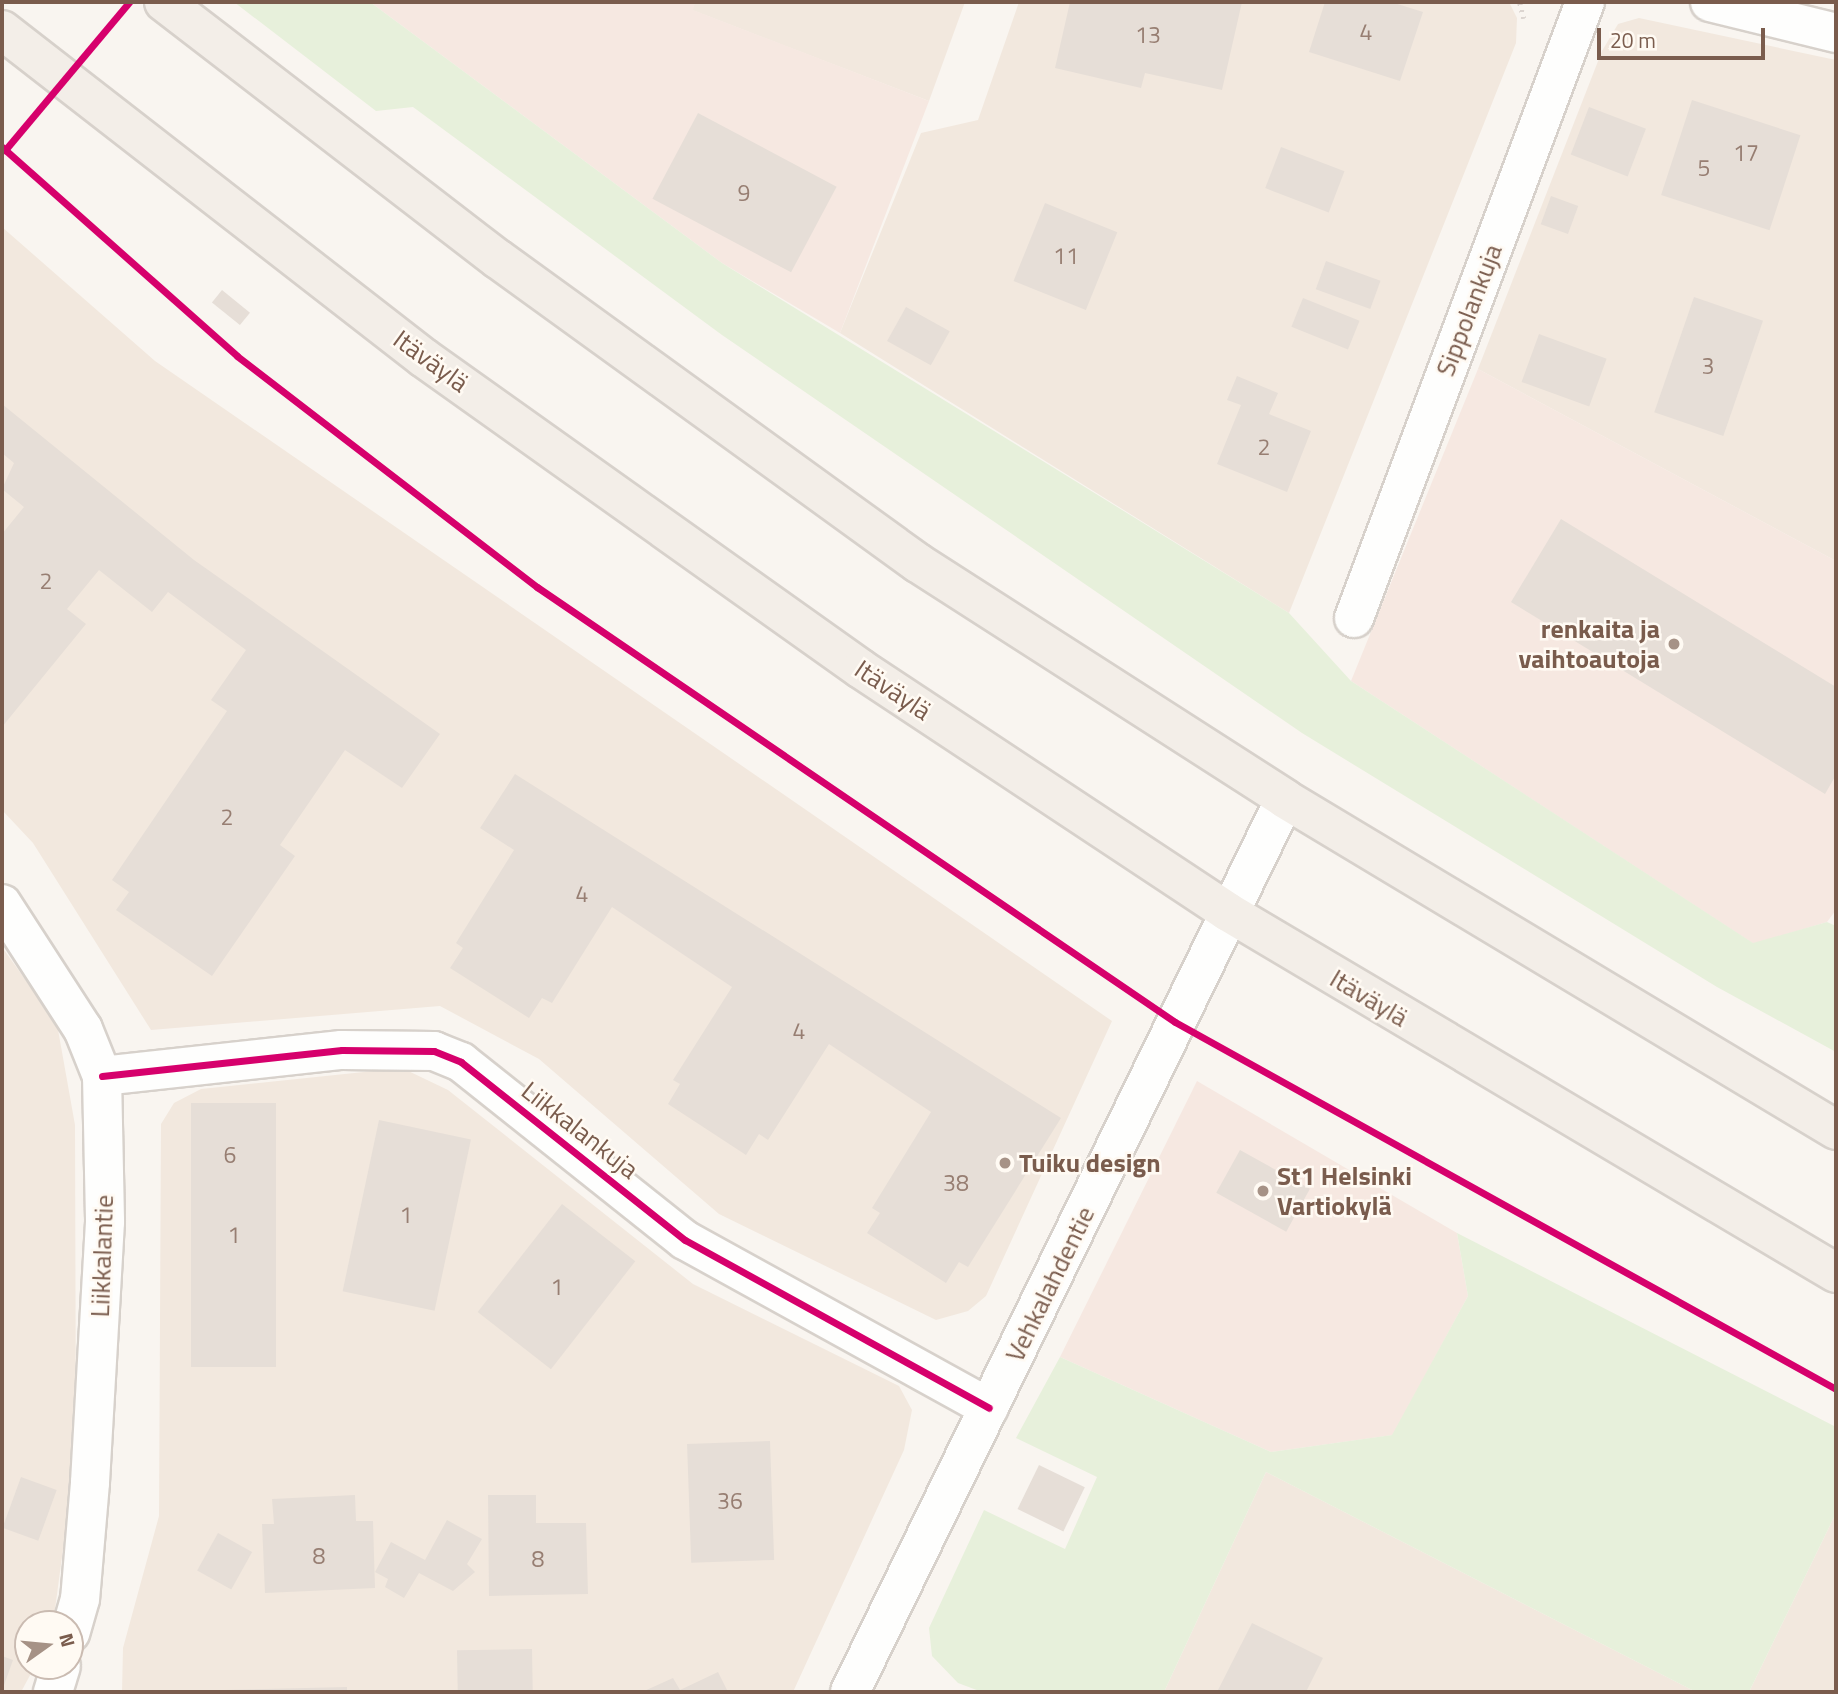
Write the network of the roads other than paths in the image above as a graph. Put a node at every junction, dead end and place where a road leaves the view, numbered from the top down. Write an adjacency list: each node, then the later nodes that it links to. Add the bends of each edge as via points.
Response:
1 (164, 2): 7 (main road, via 498,259 918,563)
2 (1585, 2): 6 (street, Sippolankuja)
3 (1710, 2): 5 (street)
4 (2, 30): 9 (main road, Itäväylä, via 424,358 861,669)
5 (1836, 33)
6 (1354, 618)
7 (1285, 799): 9 (street, Vehkalahdentie); 11 (main road)
8 (2, 904): 10 (street, Liikkalantie, via 83,1028)
9 (1228, 912): 12 (main road, Itäväylä); 13 (street, Vehkalahdentie)
10 (102, 1076): 13 (street, Liikkalankuja, via 342,1050 434,1051 461,1062 685,1240); 14 (street, Liikkalantie, via 100,1305)
11 (1836, 1130)
12 (1836, 1273)
13 (989, 1408): 15 (street, Vehkalahdentie)
14 (76, 1610)
15 (858, 1690)

